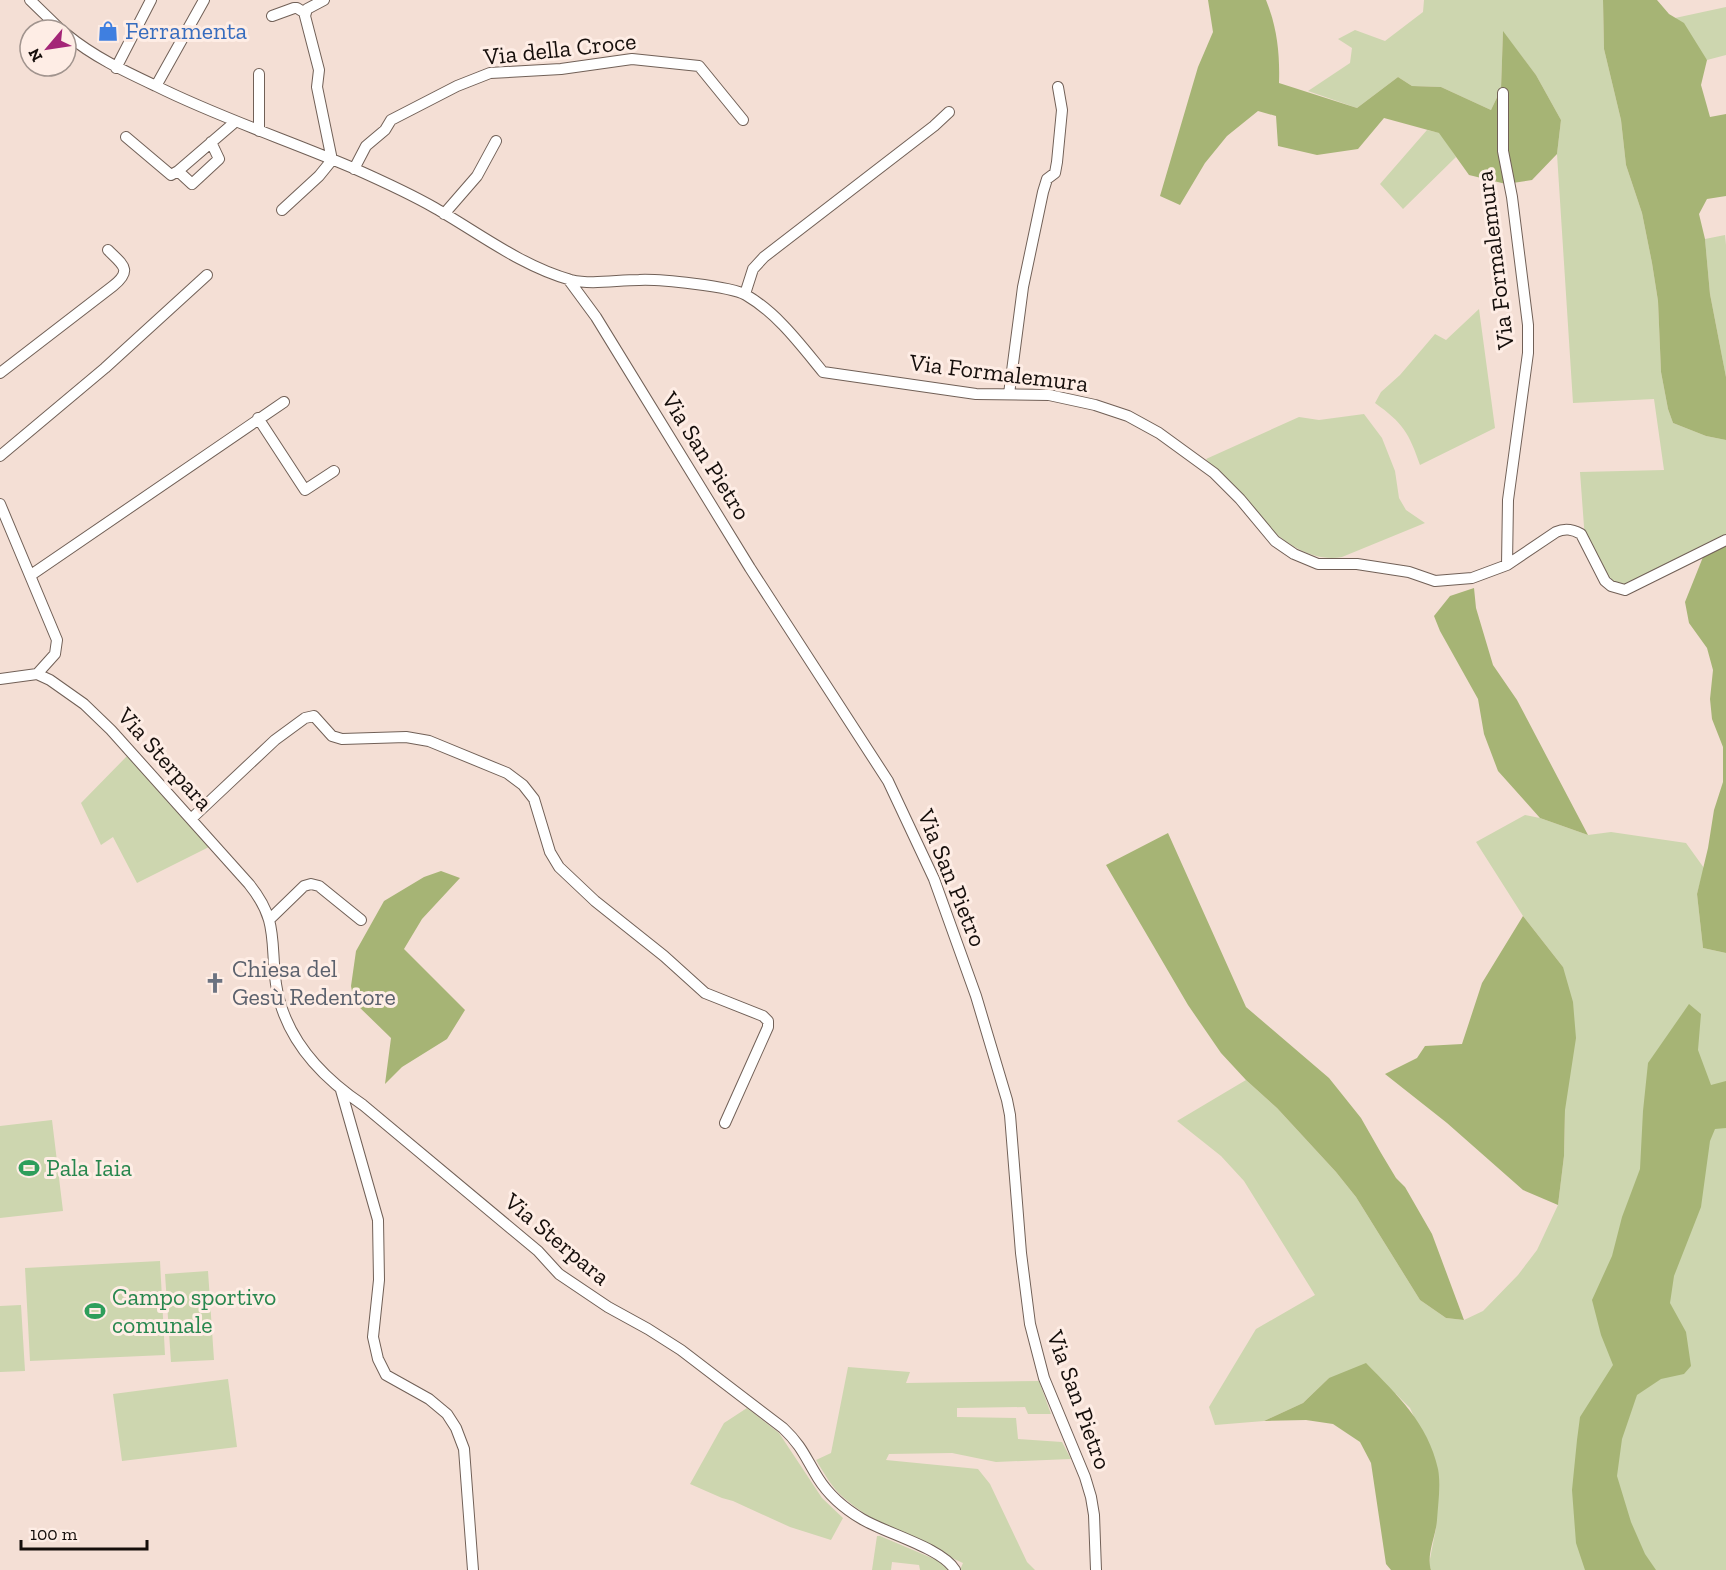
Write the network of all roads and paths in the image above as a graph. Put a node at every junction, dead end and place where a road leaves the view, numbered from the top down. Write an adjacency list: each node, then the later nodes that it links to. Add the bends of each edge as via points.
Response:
1 (30, 0): 7 (street)
2 (151, 0): 9 (street)
3 (204, 0): 11 (street)
4 (324, 0): 5 (street)
5 (305, 13): 6 (street, via 294,8); 21 (street, via 319,70 317,87)
6 (272, 16)
7 (49, 18)
8 (78, 42): 9 (street)
9 (116, 68): 11 (street)
10 (259, 74): 17 (street)
11 (156, 86): 16 (street)
12 (1058, 87): 31 (street, via 1062,110 1058,162 1055,173 1047,179 1040,203 1023,287)
13 (1503, 93): 38 (street, Via Formalemura, via 1503,151 1528,325 1528,353 1508,500)
14 (949, 112): 29 (street, via 764,257 753,269)
15 (743, 120): 22 (street, Via della Croce, via 699,66 632,59 490,74 457,86 391,120 366,146)
16 (235, 122): 17 (street); 20 (street)
17 (259, 131): 21 (street)
18 (126, 137): 23 (street, via 171,175)
19 (496, 141): 25 (street, via 477,176)
20 (211, 142): 23 (street); 23 (street, via 219,159 192,184)
21 (332, 160): 22 (street); 24 (street)
22 (354, 169): 25 (street)
23 (178, 171)
24 (282, 210)
25 (444, 214): 28 (street, via 526,262)
26 (108, 250): 30 (street, via 124,266 121,279)
27 (207, 275): 34 (street)
28 (568, 279): 29 (street, Via Formalemura, via 642,280 725,288); 49 (street, Via San Pietro, via 596,317 756,577 888,781 934,879 976,996 1007,1100 1030,1324 1044,1378 1091,1497)
29 (745, 294): 31 (street, Via Formalemura, via 770,313 823,372 976,394)
30 (0, 373)
31 (1009, 394): 38 (street, Via Formalemura, via 1049,395 1095,405 1160,433 1214,473 1275,541 1307,561 1409,572 1435,581 1472,578)
32 (284, 402): 33 (street)
33 (258, 418): 35 (street, via 305,490); 39 (street)
34 (0, 456)
35 (334, 471)
36 (0, 504): 39 (street)
37 (1726, 540): 38 (street, Via Formalemura, via 1626,590 1605,581 1585,540 1575,531 1563,529)
38 (1507, 564)
39 (31, 575): 40 (street, via 58,645)
40 (37, 674): 41 (street); 42 (street, Via Sterpara, via 99,717)
41 (0, 679)
42 (190, 819): 43 (street, Via Sterpara, via 249,884); 46 (street, via 275,740 305,718 314,716 332,736 342,739 406,737 429,741 507,773 534,799 554,860 595,901 705,993 768,1021)
43 (270, 919): 44 (street, via 304,886 311,884 319,886); 45 (street, Via Sterpara, via 277,989 285,1018 308,1057)
44 (361, 920)
45 (341, 1090): 47 (street, via 378,1220 379,1280 373,1337 378,1359 386,1375 429,1399 456,1428 464,1449); 48 (street, Via Sterpara, via 363,1104 529,1243 559,1274 674,1345 783,1428 799,1443 819,1480 837,1501 862,1519 942,1557)
46 (725, 1123)
47 (473, 1570)
48 (956, 1570)
49 (1096, 1570)

